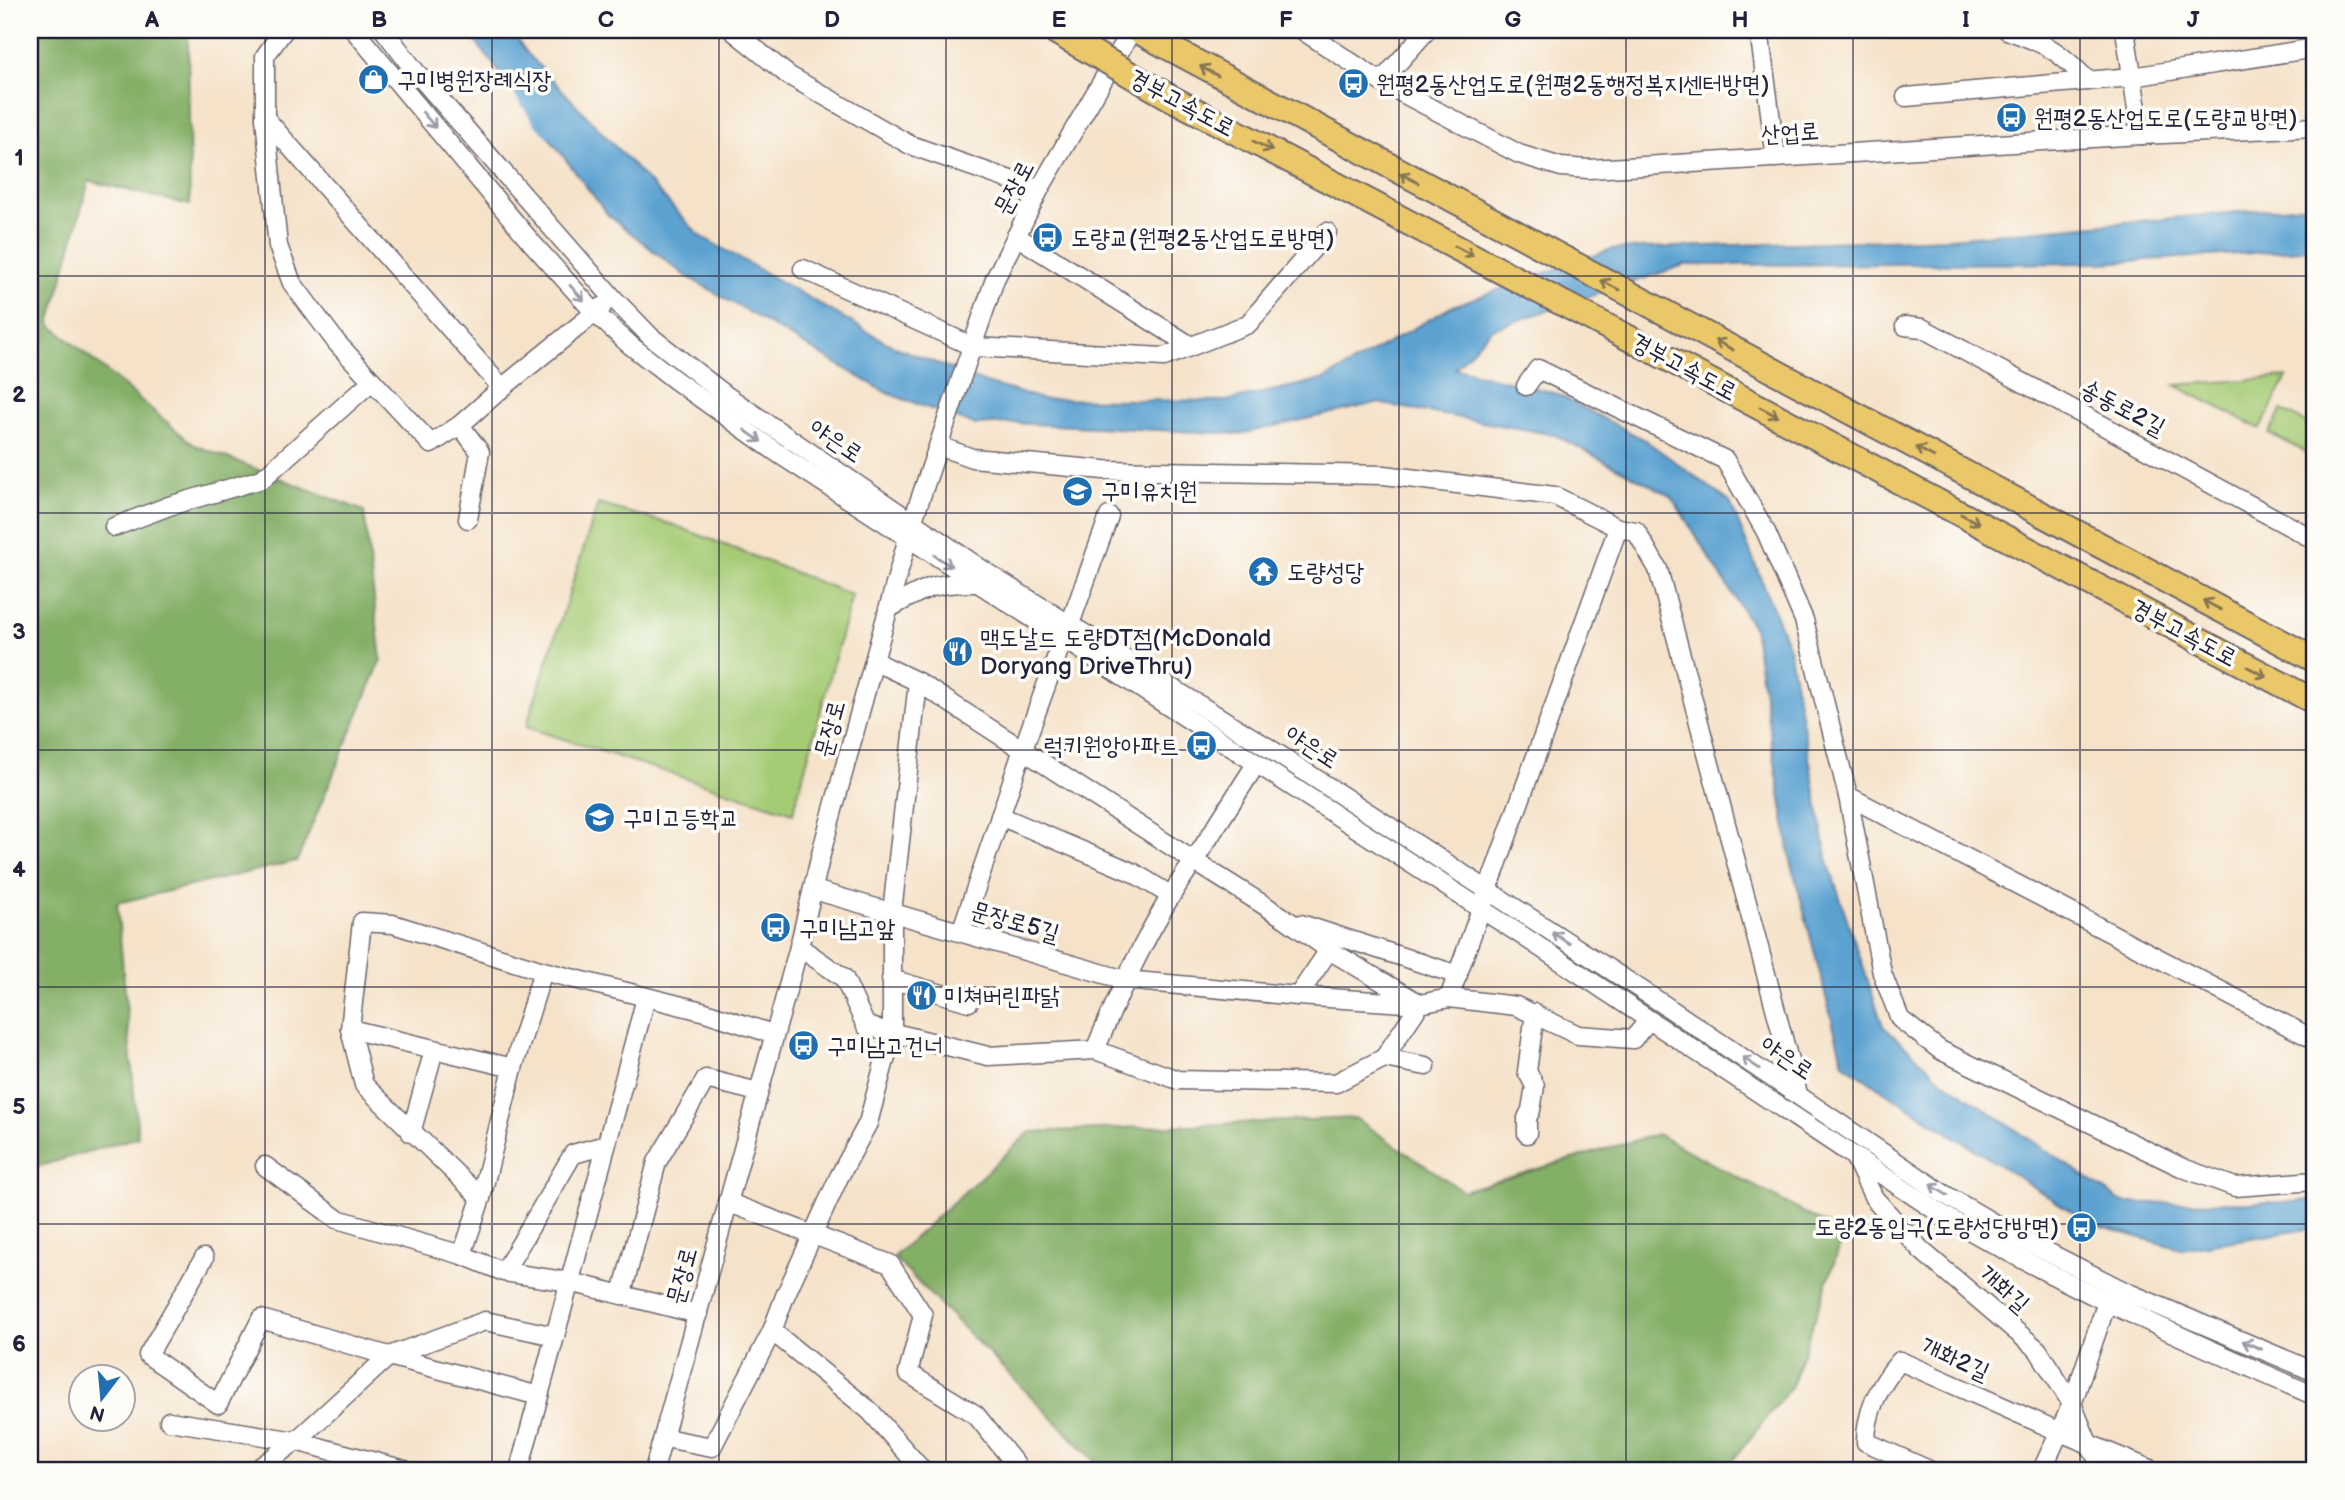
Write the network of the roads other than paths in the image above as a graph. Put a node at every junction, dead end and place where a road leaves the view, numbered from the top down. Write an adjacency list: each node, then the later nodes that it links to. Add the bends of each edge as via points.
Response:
1 (284, 30): 17 (street, via 265,56)
2 (354, 30): 26 (street, 야은로, one-way to 26)
3 (384, 30): 25 (street, 야은로)
4 (732, 30): 21 (street, via 788,75 910,145)
5 (1053, 30): 47 (highway, 경부고속도로, one-way to 47, bridge, via 1171,98)
6 (1134, 30): 21 (street, 문장로); 44 (highway, 경부고속도로, one-way to 6)
7 (1302, 30): 15 (street, 산업로)
8 (1427, 30): 15 (street)
9 (1759, 30): 20 (street)
10 (2007, 30): 14 (street, via 2063,55)
11 (2125, 30): 13 (street)
12 (2315, 48): 13 (street)
13 (2133, 77): 14 (street); 19 (street)
14 (2088, 81): 16 (street)
15 (1381, 82): 20 (street, 산업로, via 1519,154 1561,167)
16 (1906, 97)
17 (265, 118): 30 (street, via 278,246 292,283); 32 (street)
18 (2315, 127): 19 (street, 산업로)
19 (2141, 135): 20 (street, 산업로)
20 (1776, 158)
21 (1039, 190): 23 (street, 문장로)
22 (1327, 232): 29 (street, via 1248,324)
23 (1016, 236): 28 (street, 문장로, via 995,279); 29 (street)
24 (803, 269): 28 (street)
25 (613, 298): 26 (street); 39 (street, 야은로, via 651,337)
26 (595, 313): 32 (street); 39 (street, 야은로, one-way to 39, via 685,388 779,454)
27 (1905, 326): 40 (street, 송동로2길, via 1922,328)
28 (974, 346): 29 (street, via 1164,357); 34 (street, 문장로)
29 (1191, 346)
30 (372, 381): 33 (street, via 431,444); 37 (street, via 262,478)
31 (1526, 386): 50 (street, via 1538,369 1725,460 1766,531 1804,620)
32 (502, 388): 33 (street)
33 (460, 425): 36 (street, via 480,453)
34 (939, 446): 38 (street, via 972,458 1104,471 1397,477 1555,496); 39 (street, 문장로)
35 (1109, 516): 43 (street)
36 (468, 519)
37 (114, 527)
38 (1618, 528): 54 (street); 83 (street, via 1636,531 1658,569)
39 (910, 531): 41 (street, 야은로, one-way to 41); 42 (street, 문장로); 43 (street, 야은로)
40 (2315, 540)
41 (977, 583): 42 (street, via 940,583); 43 (street, 야은로)
42 (888, 609): 45 (street, 문장로)
43 (1067, 632): 48 (street); 49 (street, 야은로); 54 (street, 야은로, via 1268,747)
44 (2315, 660)
45 (874, 661): 46 (street); 53 (street, 문장로)
46 (918, 682): 48 (street); 57 (street)
47 (2315, 702)
48 (1023, 749): 51 (street); 52 (street)
49 (1256, 764): 52 (street); 56 (street, 야은로)
50 (1848, 796): 76 (street); 89 (street, via 1882,973 1899,1019 1940,1050 2183,1168 2235,1187)
51 (1000, 816): 55 (street, via 1133,873); 59 (street)
52 (1194, 861): 55 (street); 58 (street)
53 (814, 890): 57 (street, 문장로5길); 60 (street, 문장로)
54 (1489, 892): 56 (street); 83 (street, 야은로, one-way to 54)
55 (1170, 895): 65 (street)
56 (1482, 910): 63 (street); 72 (street, 야은로)
57 (892, 912): 59 (street, 문장로5길); 64 (street)
58 (1286, 919): 61 (street); 63 (street)
59 (961, 932): 65 (street, 문장로5길)
60 (799, 947): 74 (street, 문장로); 75 (street, via 844,978 866,1026)
61 (1329, 950): 66 (street); 70 (street)
62 (543, 971): 67 (street); 73 (street, via 393,924 362,922); 81 (street)
63 (1458, 975): 68 (street)
64 (891, 979): 69 (street); 75 (street)
65 (1125, 980): 66 (street, 문장로5길); 77 (street)
66 (1298, 996): 70 (street, 문장로5길)
67 (646, 998): 74 (street); 86 (street)
68 (1449, 998): 70 (street, 문장로5길); 71 (street, 문장로5길, via 1516,1006)
69 (969, 1002)
70 (1420, 1004): 79 (street)
71 (1535, 1013): 72 (street, 문장로5길, via 1578,1035 1633,1039); 85 (street, via 1527,1071 1535,1086)
72 (1649, 1020): 87 (street, 야은로)
73 (350, 1029): 78 (street); 84 (street, via 364,1085)
74 (773, 1034): 82 (street, 문장로)
75 (892, 1034): 77 (street, via 988,1056); 92 (street, via 869,1124)
76 (2315, 1040)
77 (1095, 1050): 79 (street, via 1178,1080 1336,1083)
78 (434, 1051): 81 (street); 84 (street)
79 (1384, 1058): 80 (street)
80 (1426, 1066)
81 (513, 1068): 90 (street)
82 (758, 1092): 91 (street, 문장로); 97 (street, via 706,1079 657,1162)
83 (1798, 1094): 103 (street, 야은로, one-way to 83, via 2124,1291 2014,1235 1942,1193)
84 (411, 1133): 90 (street)
85 (1527, 1134)
86 (606, 1145): 95 (street, via 573,1154); 96 (street)
87 (1855, 1158): 98 (street, 야은로, via 2003,1251); 107 (street, 개화길, via 1874,1198 1921,1250 2038,1350)
88 (265, 1166): 93 (street, via 337,1219)
89 (2315, 1181)
90 (481, 1198): 93 (street)
91 (727, 1202): 92 (street); 99 (street, 문장로)
92 (813, 1233): 100 (street); 119 (street, via 890,1264 923,1315 908,1373 976,1415)
93 (462, 1255): 95 (street)
94 (204, 1258): 106 (street, via 148,1355)
95 (504, 1272): 96 (street)
96 (570, 1282): 97 (street); 101 (street)
97 (622, 1293): 99 (street)
98 (2108, 1302): 105 (street, 야은로); 107 (street)
99 (698, 1314): 111 (street, 문장로)
100 (772, 1331): 111 (street, via 712,1447); 118 (street, via 870,1411)
101 (555, 1336): 102 (street, via 485,1321); 104 (street)
102 (389, 1356): 104 (street); 106 (street, via 261,1319); 112 (street)
103 (2315, 1372)
104 (539, 1396): 116 (street)
105 (2315, 1396)
106 (218, 1404): 109 (street)
107 (2072, 1404): 110 (street); 113 (street, 개화길)
108 (169, 1421): 109 (street)
109 (203, 1425): 112 (street)
110 (2060, 1432): 113 (street, 개화2길); 120 (street, 개화2길, via 1900,1361 1883,1380 1866,1423 1866,1442); 121 (street)
111 (665, 1438): 117 (street, 문장로)
112 (296, 1441): 114 (street); 115 (street)
113 (2088, 1443): 122 (street, 개화길); 123 (street, 개화2길)
114 (256, 1470)
115 (405, 1470)
116 (519, 1470)
117 (654, 1470)
118 (922, 1470)
119 (1020, 1470)
120 (1929, 1470)
121 (2042, 1470)
122 (2104, 1470)
123 (2152, 1470)

